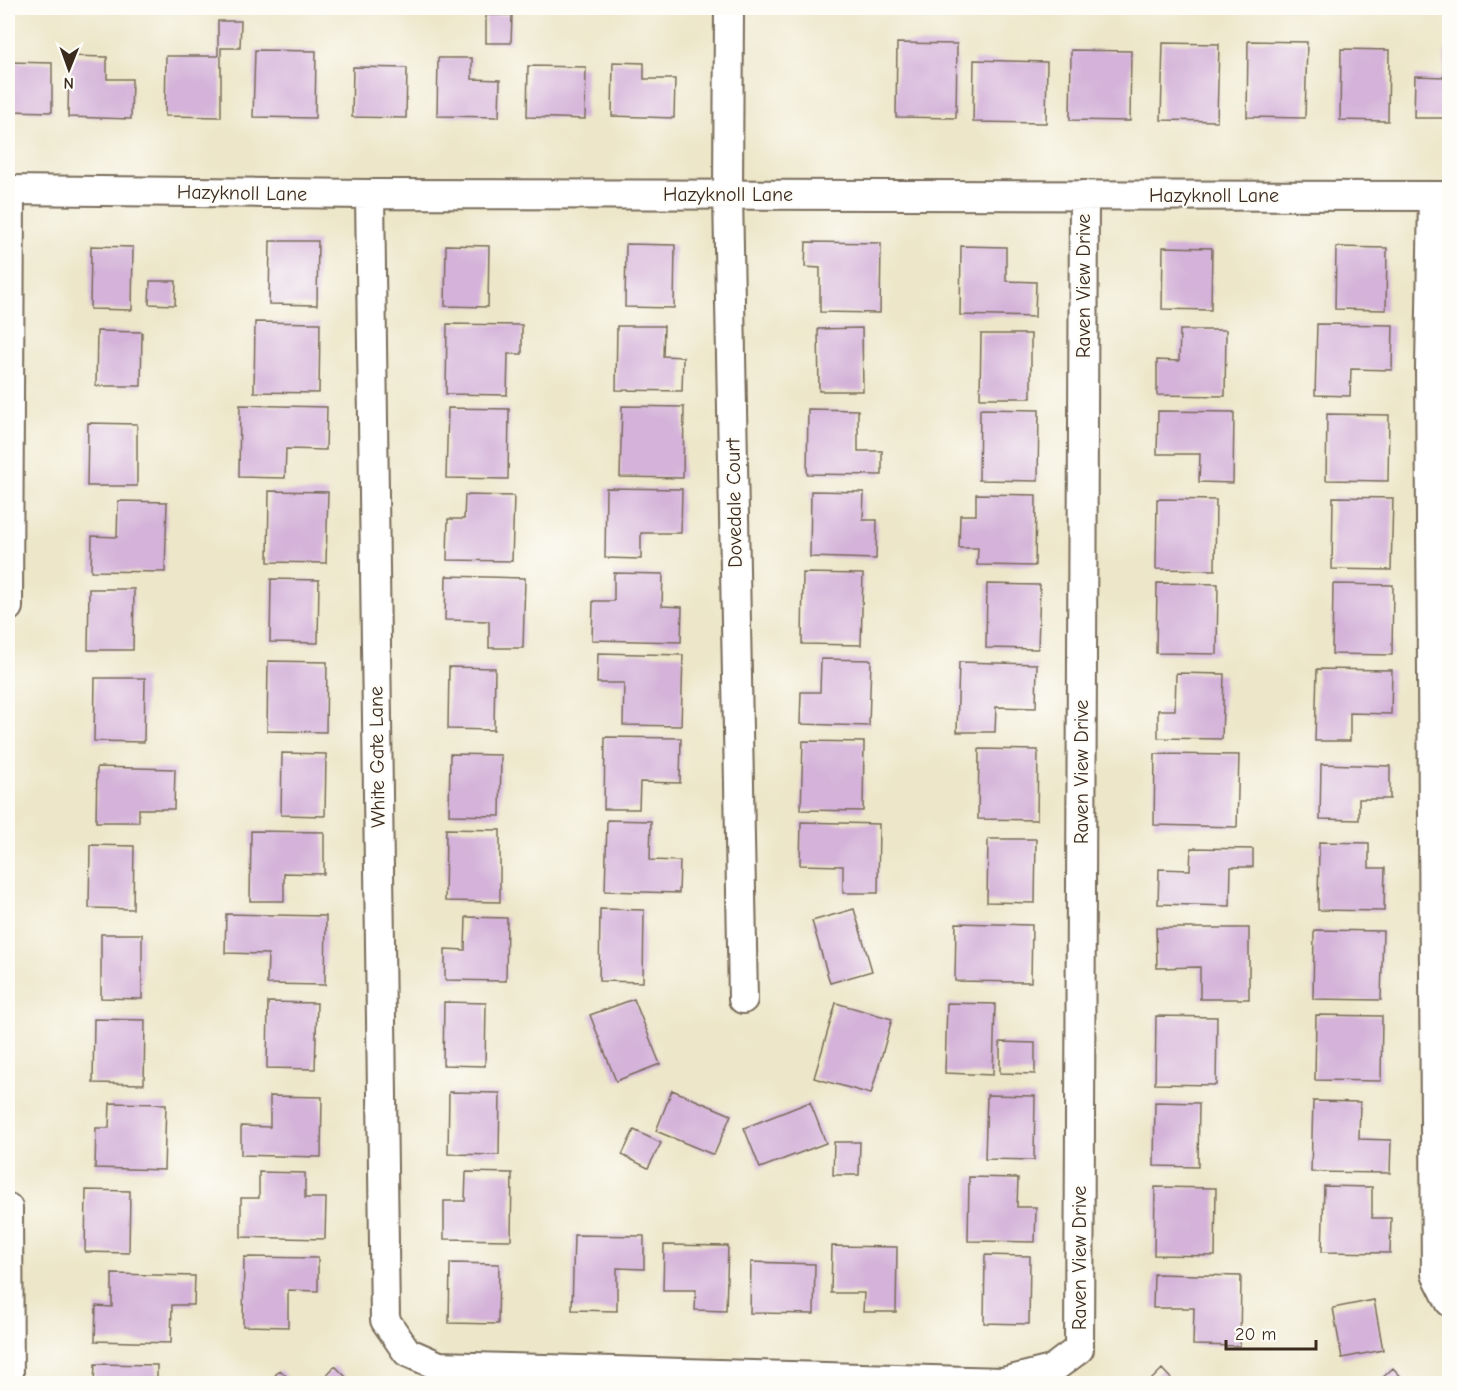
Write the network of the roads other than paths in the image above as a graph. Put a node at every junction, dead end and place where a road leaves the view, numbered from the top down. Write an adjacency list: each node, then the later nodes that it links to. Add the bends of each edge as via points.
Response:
1 (729, 8): 4 (street, Dovedale Court)
2 (9, 190): 3 (street, Hazyknoll Lane); 7 (street)
3 (370, 194): 4 (street, Hazyknoll Lane); 11 (street, White Gate Lane, via 385,1320 407,1352 439,1366 1003,1382 1051,1370)
4 (728, 194): 5 (street, Hazyknoll Lane); 8 (street, Dovedale Court)
5 (1084, 195): 6 (street, Hazyknoll Lane); 11 (street, Raven View Drive)
6 (1441, 196): 10 (street, via 1430,368 1436,1274)
7 (8, 607)
8 (743, 999)
9 (8, 1208): 12 (street)
10 (1449, 1302)
11 (1079, 1349)
12 (9, 1373)

